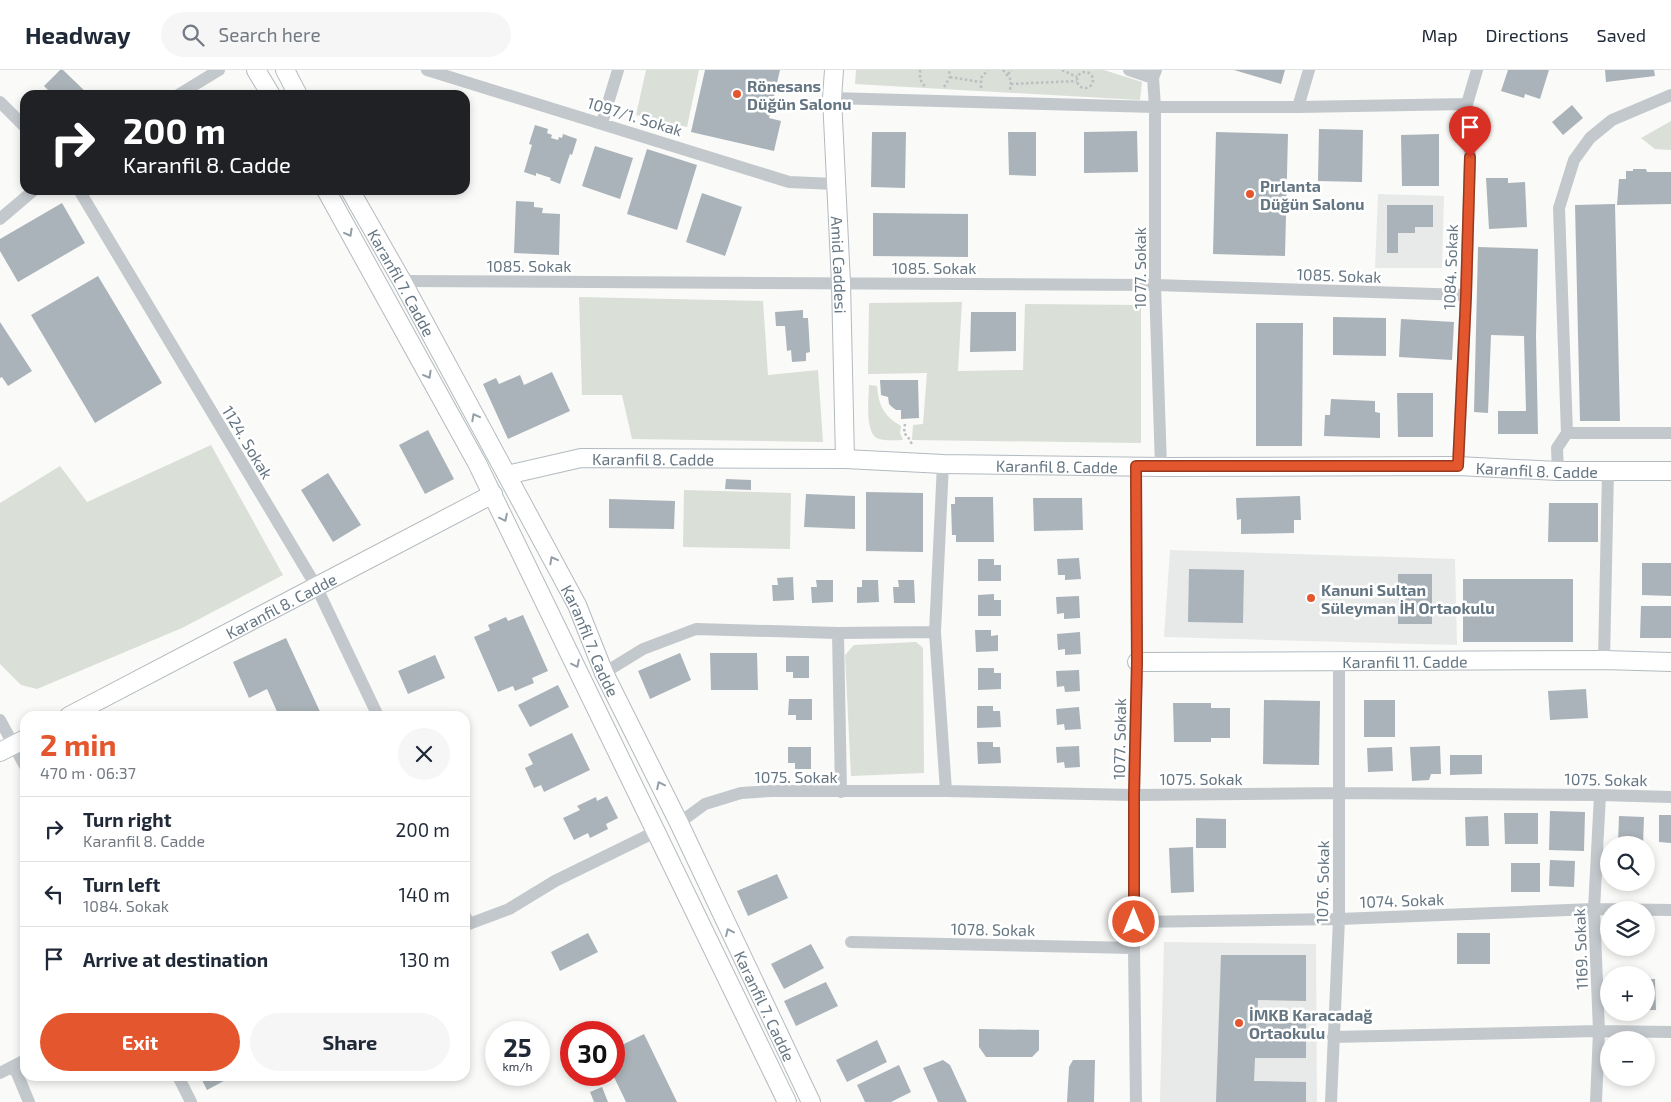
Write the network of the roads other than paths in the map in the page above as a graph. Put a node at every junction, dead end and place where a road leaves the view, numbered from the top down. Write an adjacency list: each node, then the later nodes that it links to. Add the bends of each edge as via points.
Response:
1 (219, 70): 11 (street)
2 (256, 70): 12 (street)
3 (285, 70): 13 (street)
4 (429, 70): 21 (street, 1097/1. Sokak)
5 (618, 70): 21 (street)
6 (834, 70): 15 (street, Amid Caddesi)
7 (1129, 70): 10 (street)
8 (1309, 70): 19 (street)
9 (1478, 70): 17 (street, 1084. Sokak)
10 (1155, 74): 18 (street, 1077. Sokak)
11 (186, 90)
12 (268, 90)
13 (295, 90)
14 (1671, 95): 32 (street, via 1612,120 1590,138 1574,160 1559,208)
15 (832, 98): 18 (street); 22 (street, Amid Caddesi)
16 (0, 102): 20 (street)
17 (1467, 104): 19 (street); 31 (street, 1084. Sokak, via 1470,157)
18 (1155, 107): 19 (street); 30 (street, 1077. Sokak)
19 (1298, 108)
20 (20, 122)
21 (602, 123): 22 (street, 1097/1. Sokak, via 789,182)
22 (835, 184): 29 (street, Amid Caddesi)
23 (28, 195): 27 (street)
24 (82, 195): 44 (street, 1124. Sokak)
25 (329, 195): 43 (street, Karanfil 7. Cadde, one-way to 43)
26 (353, 195): 28 (street, Karanfil 7. Cadde)
27 (0, 220)
28 (402, 281): 29 (street, 1085. Sokak); 42 (street, Karanfil 7. Cadde, one-way to 28)
29 (841, 282): 30 (street, 1085. Sokak); 34 (street, Amid Caddesi)
30 (1155, 285): 31 (street, 1085. Sokak); 38 (street, 1077. Sokak)
31 (1466, 296): 37 (street, 1084. Sokak)
32 (1566, 433): 33 (street); 39 (street, via 1557,448)
33 (1671, 433)
34 (845, 458): 35 (street, Karanfil 8. Cadde); 42 (street, Karanfil 8. Cadde, via 581,458)
35 (943, 464): 36 (street, Karanfil 8. Cadde); 45 (street)
36 (1136, 466): 38 (street, Karanfil 8. Cadde); 48 (street, 1077. Sokak)
37 (1458, 466): 38 (street, Karanfil 8. Cadde); 39 (street, Karanfil 8. Cadde)
38 (1160, 467)
39 (1558, 471): 40 (street, Karanfil 8. Cadde)
40 (1608, 471): 41 (street, Karanfil 8. Cadde); 47 (street)
41 (1671, 471)
42 (507, 475): 51 (street, Karanfil 7. Cadde, one-way to 42, via 577,605)
43 (492, 494): 44 (street, Karanfil 8. Cadde); 64 (street, Karanfil 7. Cadde, one-way to 64)
44 (316, 586): 52 (street, Karanfil 8. Cadde); 53 (street, 1124. Sokak)
45 (935, 632): 46 (street); 57 (street)
46 (838, 633): 51 (street, via 696,629 644,649); 58 (street)
47 (1604, 660): 49 (street, Karanfil 11. Cadde); 50 (street, Karanfil 11. Cadde)
48 (1137, 662): 49 (street, Karanfil 11. Cadde); 60 (street, 1077. Sokak)
49 (1339, 662): 59 (street, 1076. Sokak)
50 (1671, 662)
51 (604, 673): 63 (street, Karanfil 7. Cadde, one-way to 51)
52 (78, 711)
53 (376, 711)
54 (0, 720): 55 (street)
55 (13, 746): 56 (street)
56 (20, 758)
57 (946, 791): 58 (street, 1075. Sokak); 60 (street, 1075. Sokak)
58 (841, 792): 63 (street, 1075. Sokak, via 741,793 705,804)
59 (1339, 793): 60 (street, 1075. Sokak); 61 (street, 1075. Sokak); 67 (street, 1076. Sokak)
60 (1134, 795): 69 (street, 1077. Sokak)
61 (1600, 795): 62 (street, 1075. Sokak); 65 (street, 1169. Sokak)
62 (1671, 797)
63 (678, 823): 82 (street, Karanfil 7. Cadde, one-way to 63)
64 (657, 831): 68 (street, via 555,881 509,909); 81 (street, Karanfil 7. Cadde)
65 (1594, 909): 66 (street, 1074. Sokak); 67 (street, 1074. Sokak); 72 (street, 1169. Sokak)
66 (1671, 910)
67 (1339, 918): 69 (street, 1074. Sokak); 74 (street, 1076. Sokak)
68 (470, 919)
69 (1134, 922): 71 (street, 1077. Sokak)
70 (850, 942): 71 (street, 1078. Sokak)
71 (1134, 948): 83 (street, 1077. Sokak)
72 (1599, 1031): 73 (street); 74 (street); 85 (street, 1169. Sokak)
73 (1671, 1032)
74 (1333, 1037): 84 (street, 1076. Sokak)
75 (20, 1063): 76 (street)
76 (0, 1073)
77 (24, 1081): 79 (street)
78 (180, 1081): 80 (street)
79 (29, 1102)
80 (191, 1102)
81 (787, 1102)
82 (812, 1102)
83 (1136, 1102)
84 (1331, 1102)
85 (1596, 1102)

